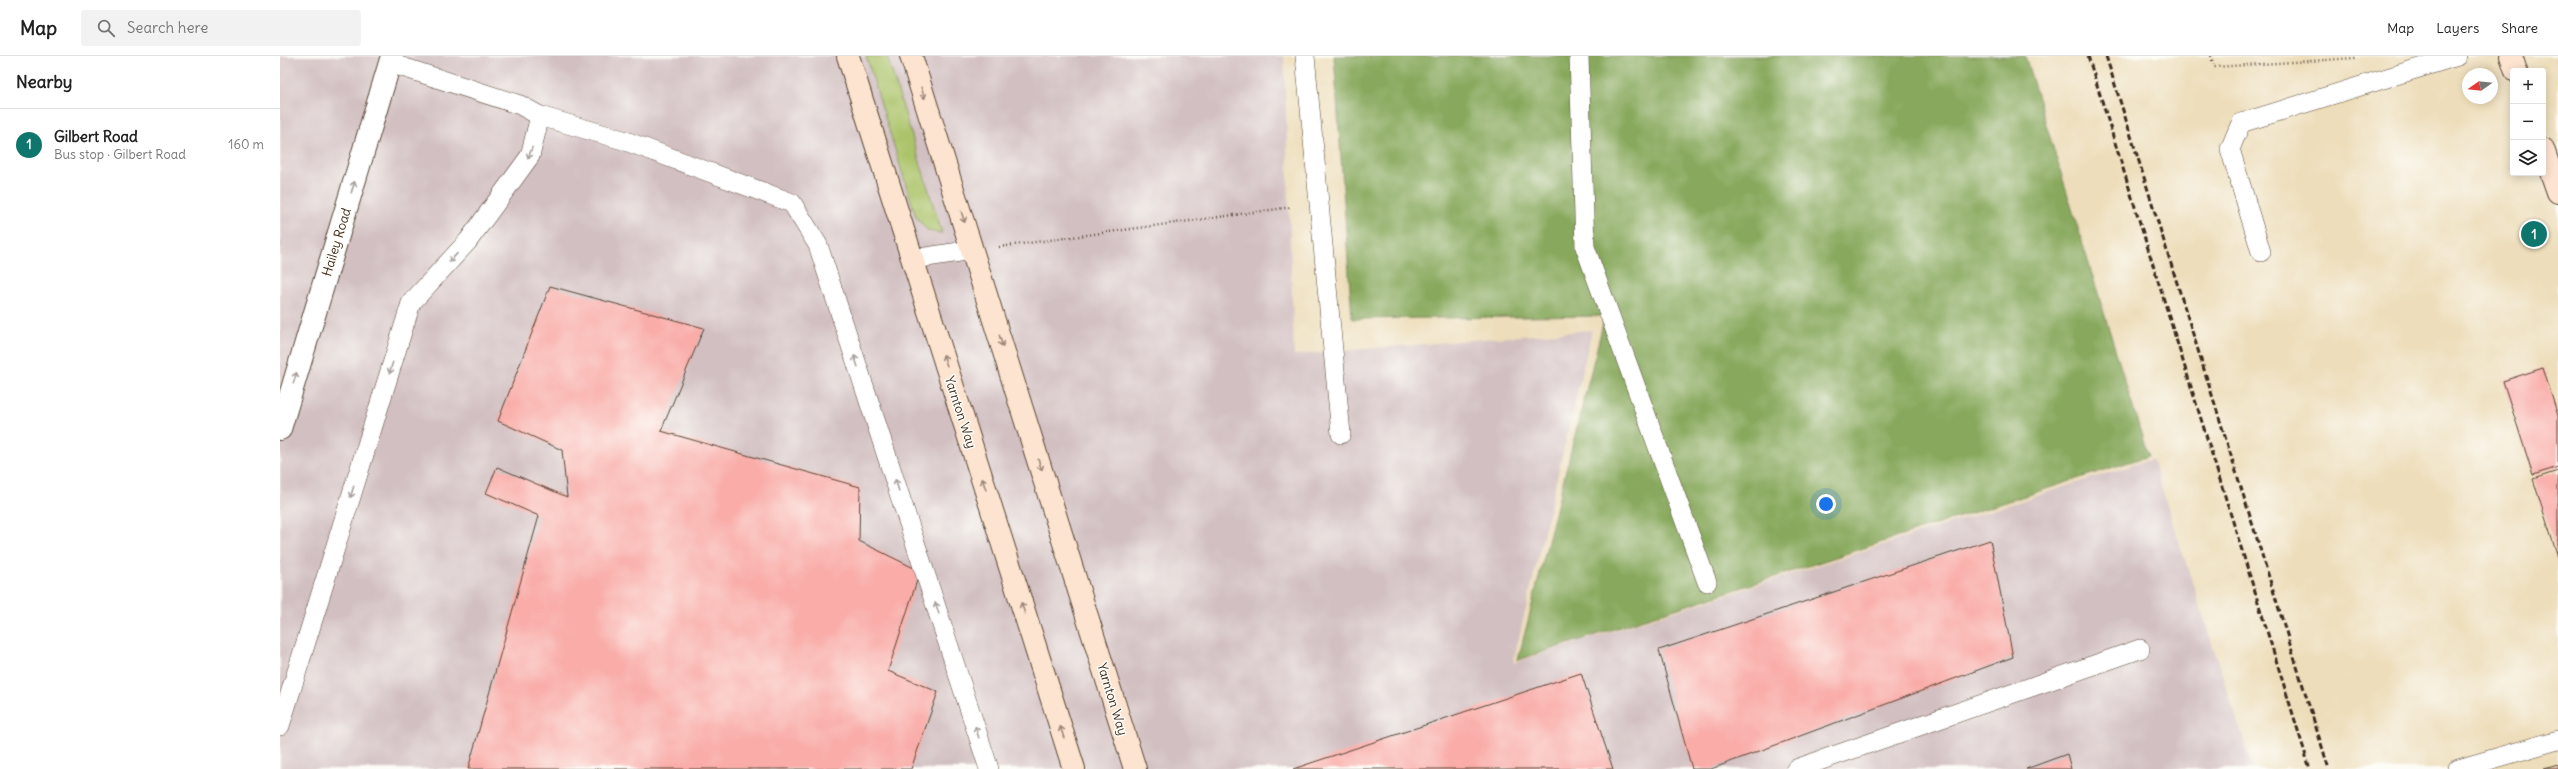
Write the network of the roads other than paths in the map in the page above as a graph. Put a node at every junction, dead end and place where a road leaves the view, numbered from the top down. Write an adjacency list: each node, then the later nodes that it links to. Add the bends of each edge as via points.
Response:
1 (848, 56): 14 (street, Yarnton Way)
2 (911, 56): 12 (street, Yarnton Way, one-way to 12)
3 (1305, 56): 16 (lane)
4 (1579, 56): 17 (lane, via 1585,247)
5 (2458, 56): 13 (lane, via 2241,123 2230,148)
6 (2511, 56): 8 (street)
7 (391, 59): 9 (lane, via 520,105); 15 (street, Hailey Road, one-way to 7)
8 (2515, 68)
9 (540, 116): 19 (lane, one-way to 19, via 530,156 468,241 410,303); 21 (lane, one-way to 9, via 818,245 792,203 623,140)
10 (2546, 158): 11 (street)
11 (2558, 192)
12 (973, 250): 14 (lane); 23 (street, Yarnton Way, one-way to 23)
13 (2261, 252)
14 (913, 259): 22 (street, Yarnton Way, one-way to 14)
15 (280, 429)
16 (1341, 434)
17 (1707, 582)
18 (2140, 649): 24 (lane)
19 (280, 726)
20 (2558, 740): 25 (lane)
21 (989, 769)
22 (1074, 769)
23 (1135, 769)
24 (1796, 769)
25 (2458, 769)

